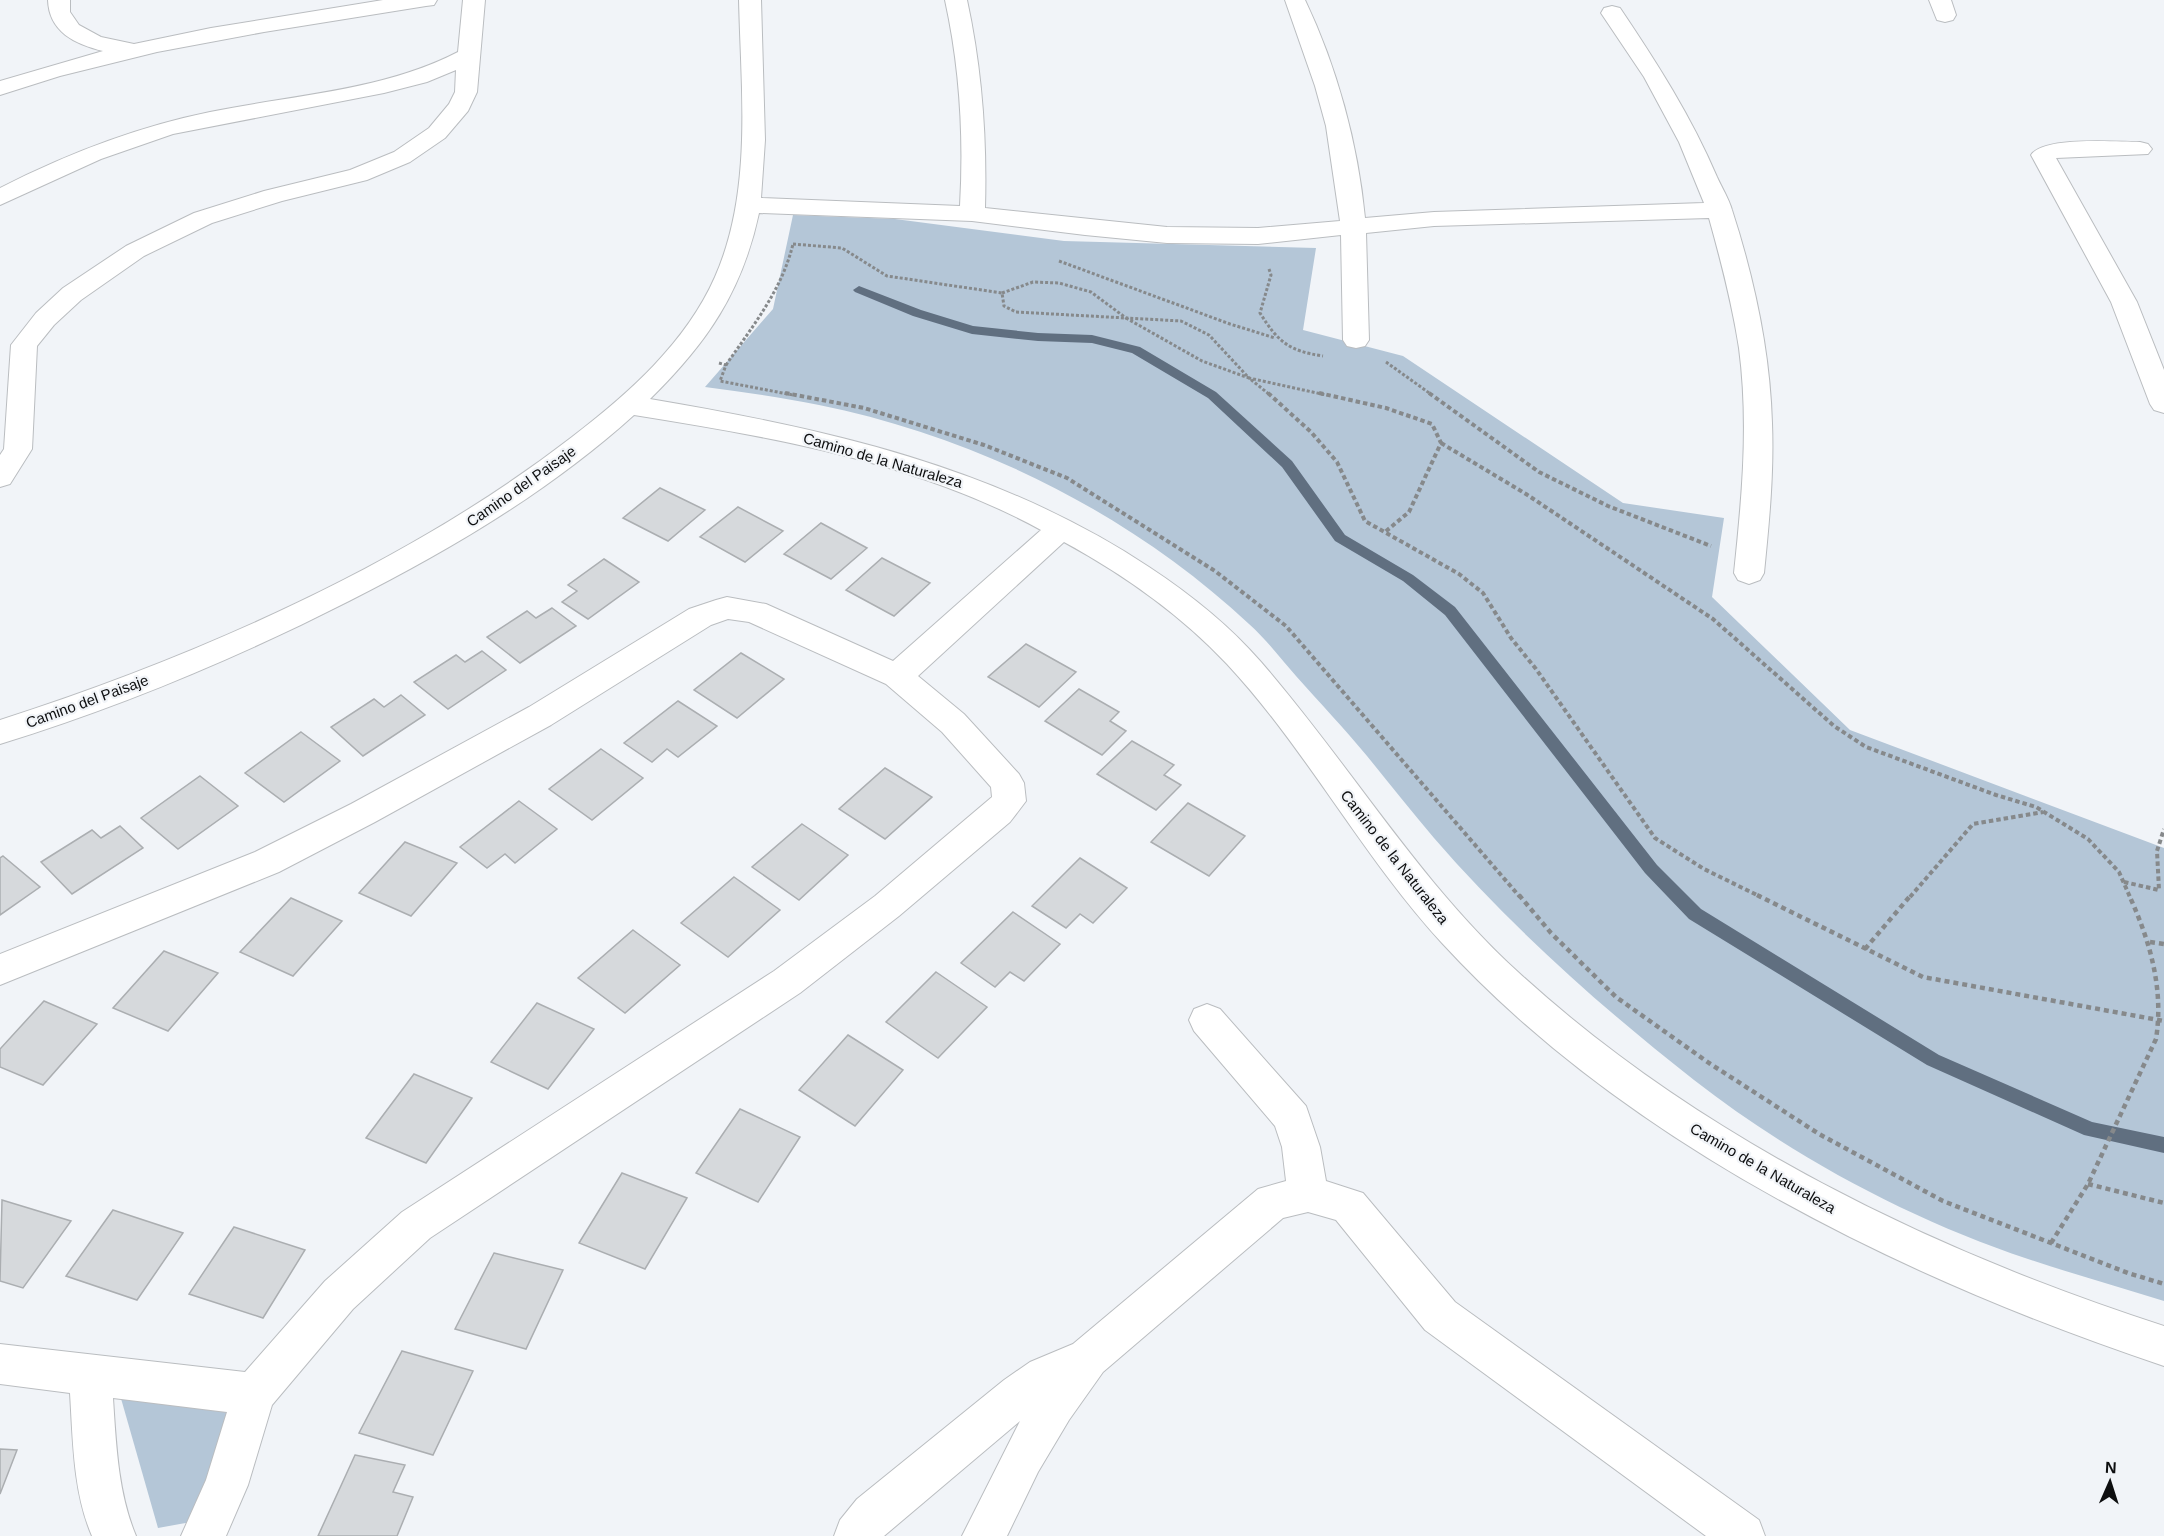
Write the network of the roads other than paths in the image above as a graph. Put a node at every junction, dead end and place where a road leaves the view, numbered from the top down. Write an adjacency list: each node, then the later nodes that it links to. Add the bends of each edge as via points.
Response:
1 (59, 0): 8 (street, via 61,17 79,35)
2 (426, 0): 8 (street, via 255,26)
3 (474, 0): 9 (street)
4 (750, 0): 13 (street, Camino del Paisaje, via 753,166)
5 (956, 0): 15 (street, via 970,80 974,138)
6 (1295, 1): 16 (street, via 1313,41 1340,129)
7 (1612, 13): 14 (street, via 1677,112)
8 (135, 50): 10 (street)
9 (469, 55): 12 (street, via 446,68 395,85 189,123 73,163); 20 (street, via 466,92 460,106 437,133 411,151 358,175 203,218 135,251 72,294 24,345 18,449)
10 (0, 88)
11 (2140, 149): 18 (street, via 2057,150 2043,155 2124,302)
12 (0, 198)
13 (748, 205): 15 (street); 19 (street, Camino del Paisaje, via 739,246 708,312 679,353)
14 (1720, 210): 16 (street, via 1434,219); 22 (street, via 1736,260 1756,371 1758,494)
15 (972, 214): 16 (street, via 1167,234 1258,236)
16 (1355, 228): 17 (street)
17 (1356, 340)
18 (2164, 404)
19 (630, 405): 21 (street, Camino de la Naturaleza, via 798,435 908,465 993,495); 24 (street, Camino del Paisaje, via 503,502 343,592 165,672)
20 (0, 477)
21 (1062, 527): 23 (street); 28 (street, Camino de la Naturaleza, via 1160,589 1248,667 1427,902 1496,974 1604,1067 1713,1140 1895,1241 2007,1289)
22 (1750, 567)
23 (897, 676): 25 (street, via 755,612 714,610 540,716 267,862); 32 (street, via 953,723 1007,783 1009,801 887,906 787,982 416,1225 339,1295)
24 (0, 732)
25 (0, 970)
26 (1208, 1020): 27 (street, via 1292,1118)
27 (1308, 1194): 29 (street, via 1272,1202); 33 (street, via 1349,1206 1440,1316)
28 (2164, 1346)
29 (1088, 1358): 36 (street, via 1045,1377 1019,1395 873,1515); 37 (street, via 1023,1457)
30 (0, 1364): 31 (street)
31 (90, 1375): 32 (street); 34 (street, via 104,1513)
32 (254, 1394): 35 (street, via 226,1485)
33 (1738, 1535)
34 (114, 1536)
35 (203, 1536)
36 (856, 1536)
37 (984, 1536)

